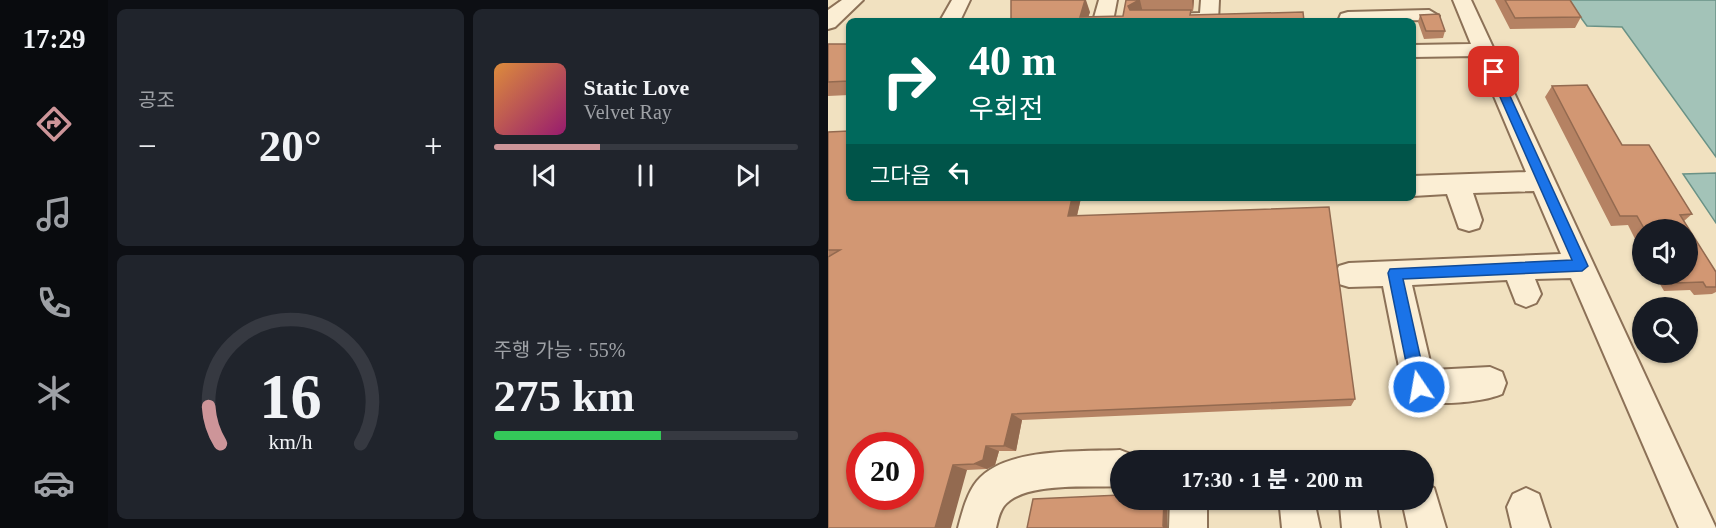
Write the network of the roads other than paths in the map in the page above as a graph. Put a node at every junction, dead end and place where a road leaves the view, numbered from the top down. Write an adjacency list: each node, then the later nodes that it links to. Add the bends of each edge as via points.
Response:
1 (854, 0): 11 (lane)
2 (961, 0): 7 (lane)
3 (1108, 0): 8 (lane)
4 (1210, 0): 9 (lane)
5 (1462, 0): 12 (lane)
6 (1429, 16): 10 (lane)
7 (952, 18)
8 (1104, 18)
9 (1210, 18)
10 (1348, 18)
11 (828, 23)
12 (1484, 50): 13 (lane); 14 (lane)
13 (1416, 51)
14 (1543, 181): 15 (lane); 18 (lane)
15 (1457, 184): 16 (lane); 17 (lane)
16 (1416, 186)
17 (1469, 220)
18 (1582, 266): 19 (lane, via 1522,281); 26 (lane)
19 (1395, 273): 20 (lane); 21 (lane, via 1419,387)
20 (1349, 275)
21 (1490, 383)
22 (1110, 469): 24 (lane, via 1022,475 1005,482 993,491)
23 (1189, 510): 25 (lane)
24 (977, 528)
25 (1188, 528)
26 (1698, 528)

